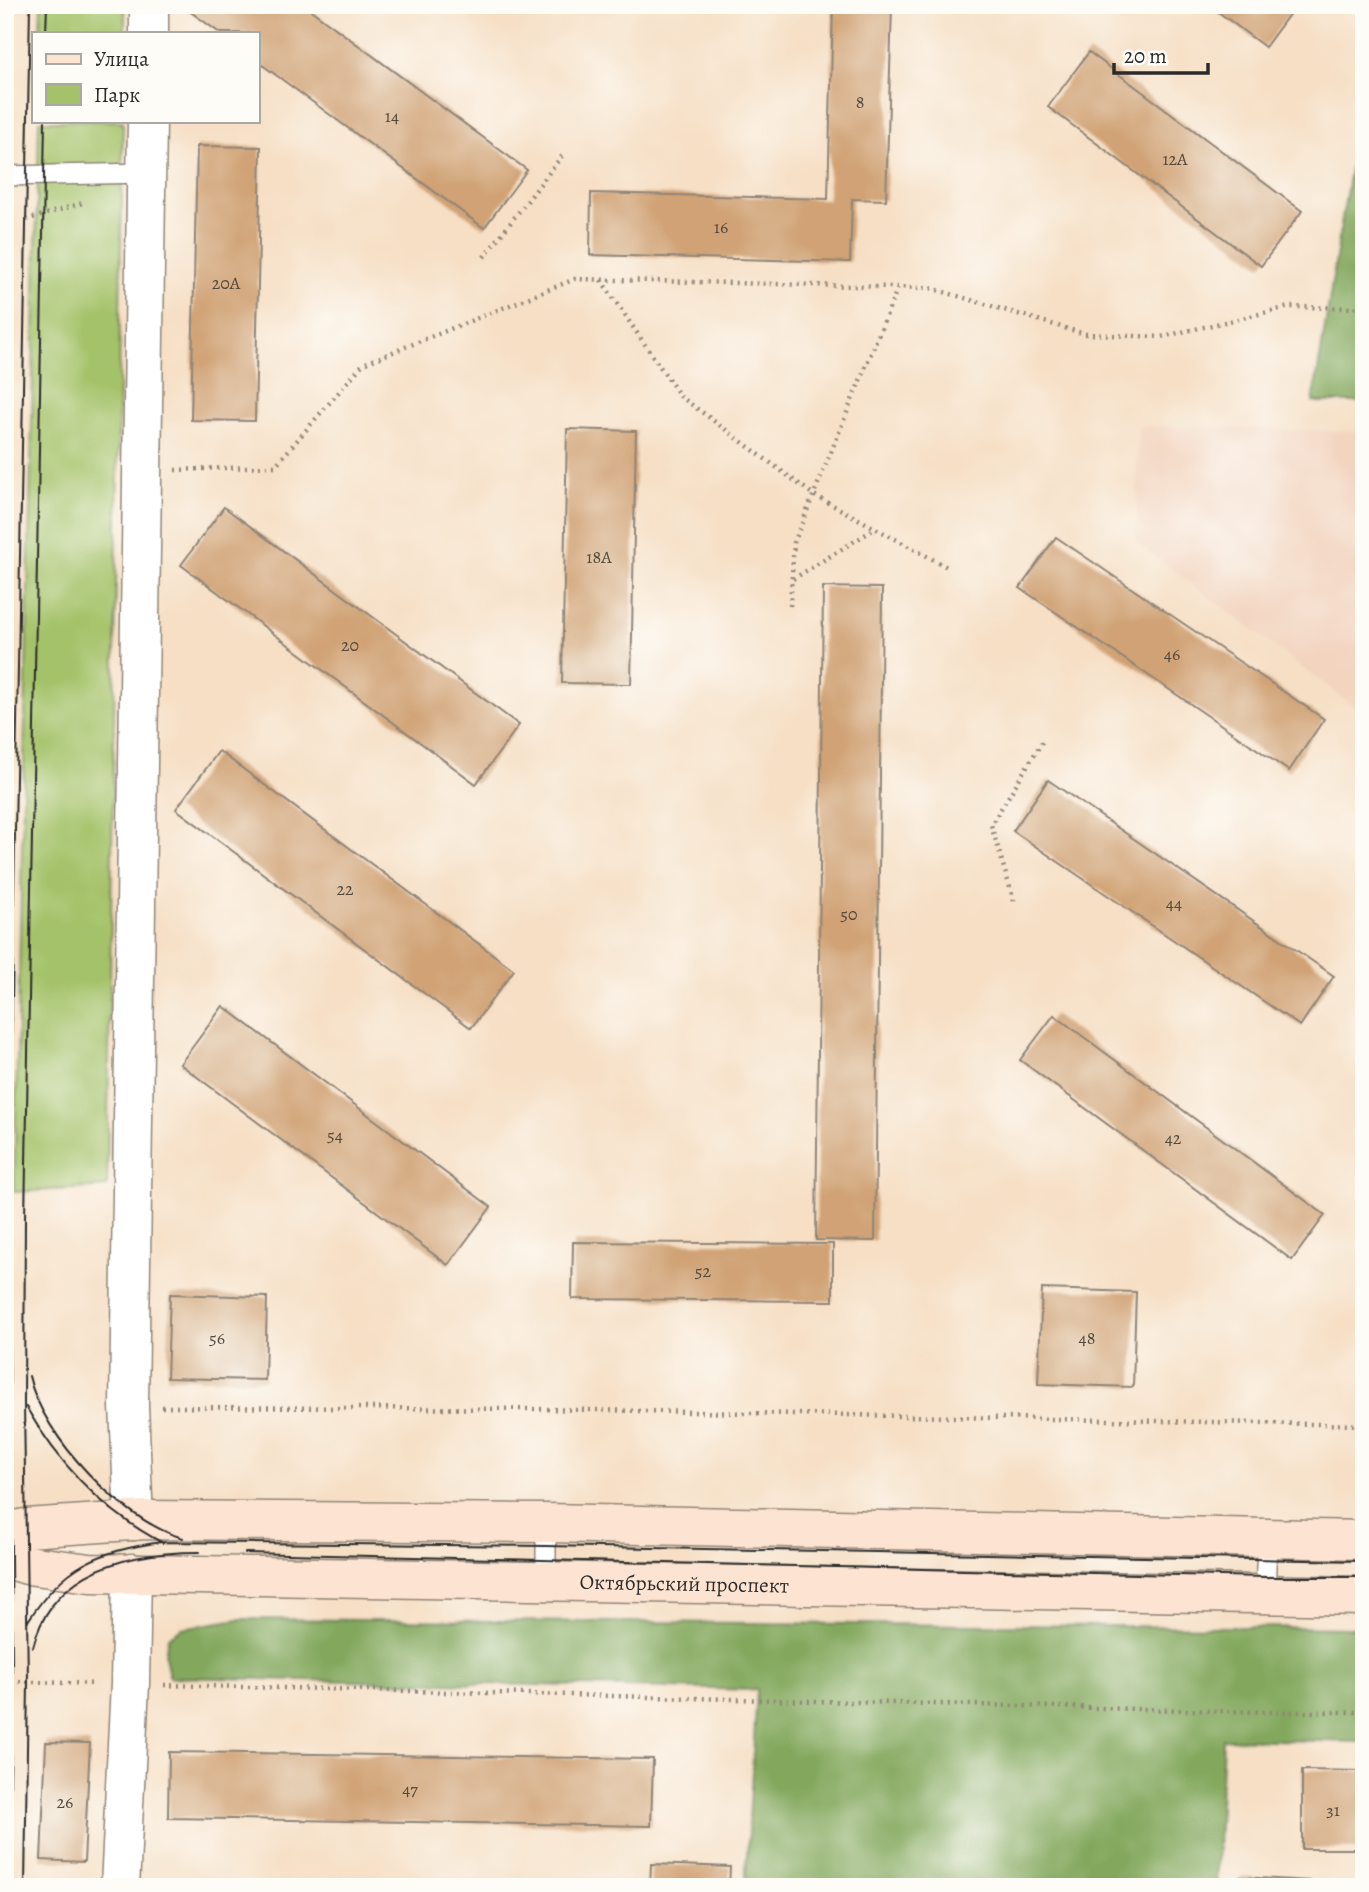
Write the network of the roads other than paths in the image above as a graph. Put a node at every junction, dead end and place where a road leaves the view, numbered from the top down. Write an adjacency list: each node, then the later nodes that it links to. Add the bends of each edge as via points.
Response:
1 (149, 5): 2 (street)
2 (149, 32)
3 (147, 122): 4 (street)
4 (146, 173): 5 (lane); 6 (street, via 129,1406)
5 (5, 176)
6 (134, 1521): 7 (main road); 8 (main road)
7 (545, 1523): 9 (main road); 13 (lane)
8 (5, 1532)
9 (1267, 1539): 10 (main road); 14 (lane)
10 (1364, 1540)
11 (5, 1558): 12 (main road, Октябрьский проспект, via 71,1571)
12 (132, 1573): 13 (main road, Октябрьский проспект); 16 (street)
13 (546, 1582): 14 (main road, Октябрьский проспект)
14 (1265, 1594): 15 (main road, Октябрьский проспект)
15 (1364, 1596)
16 (120, 1887)

